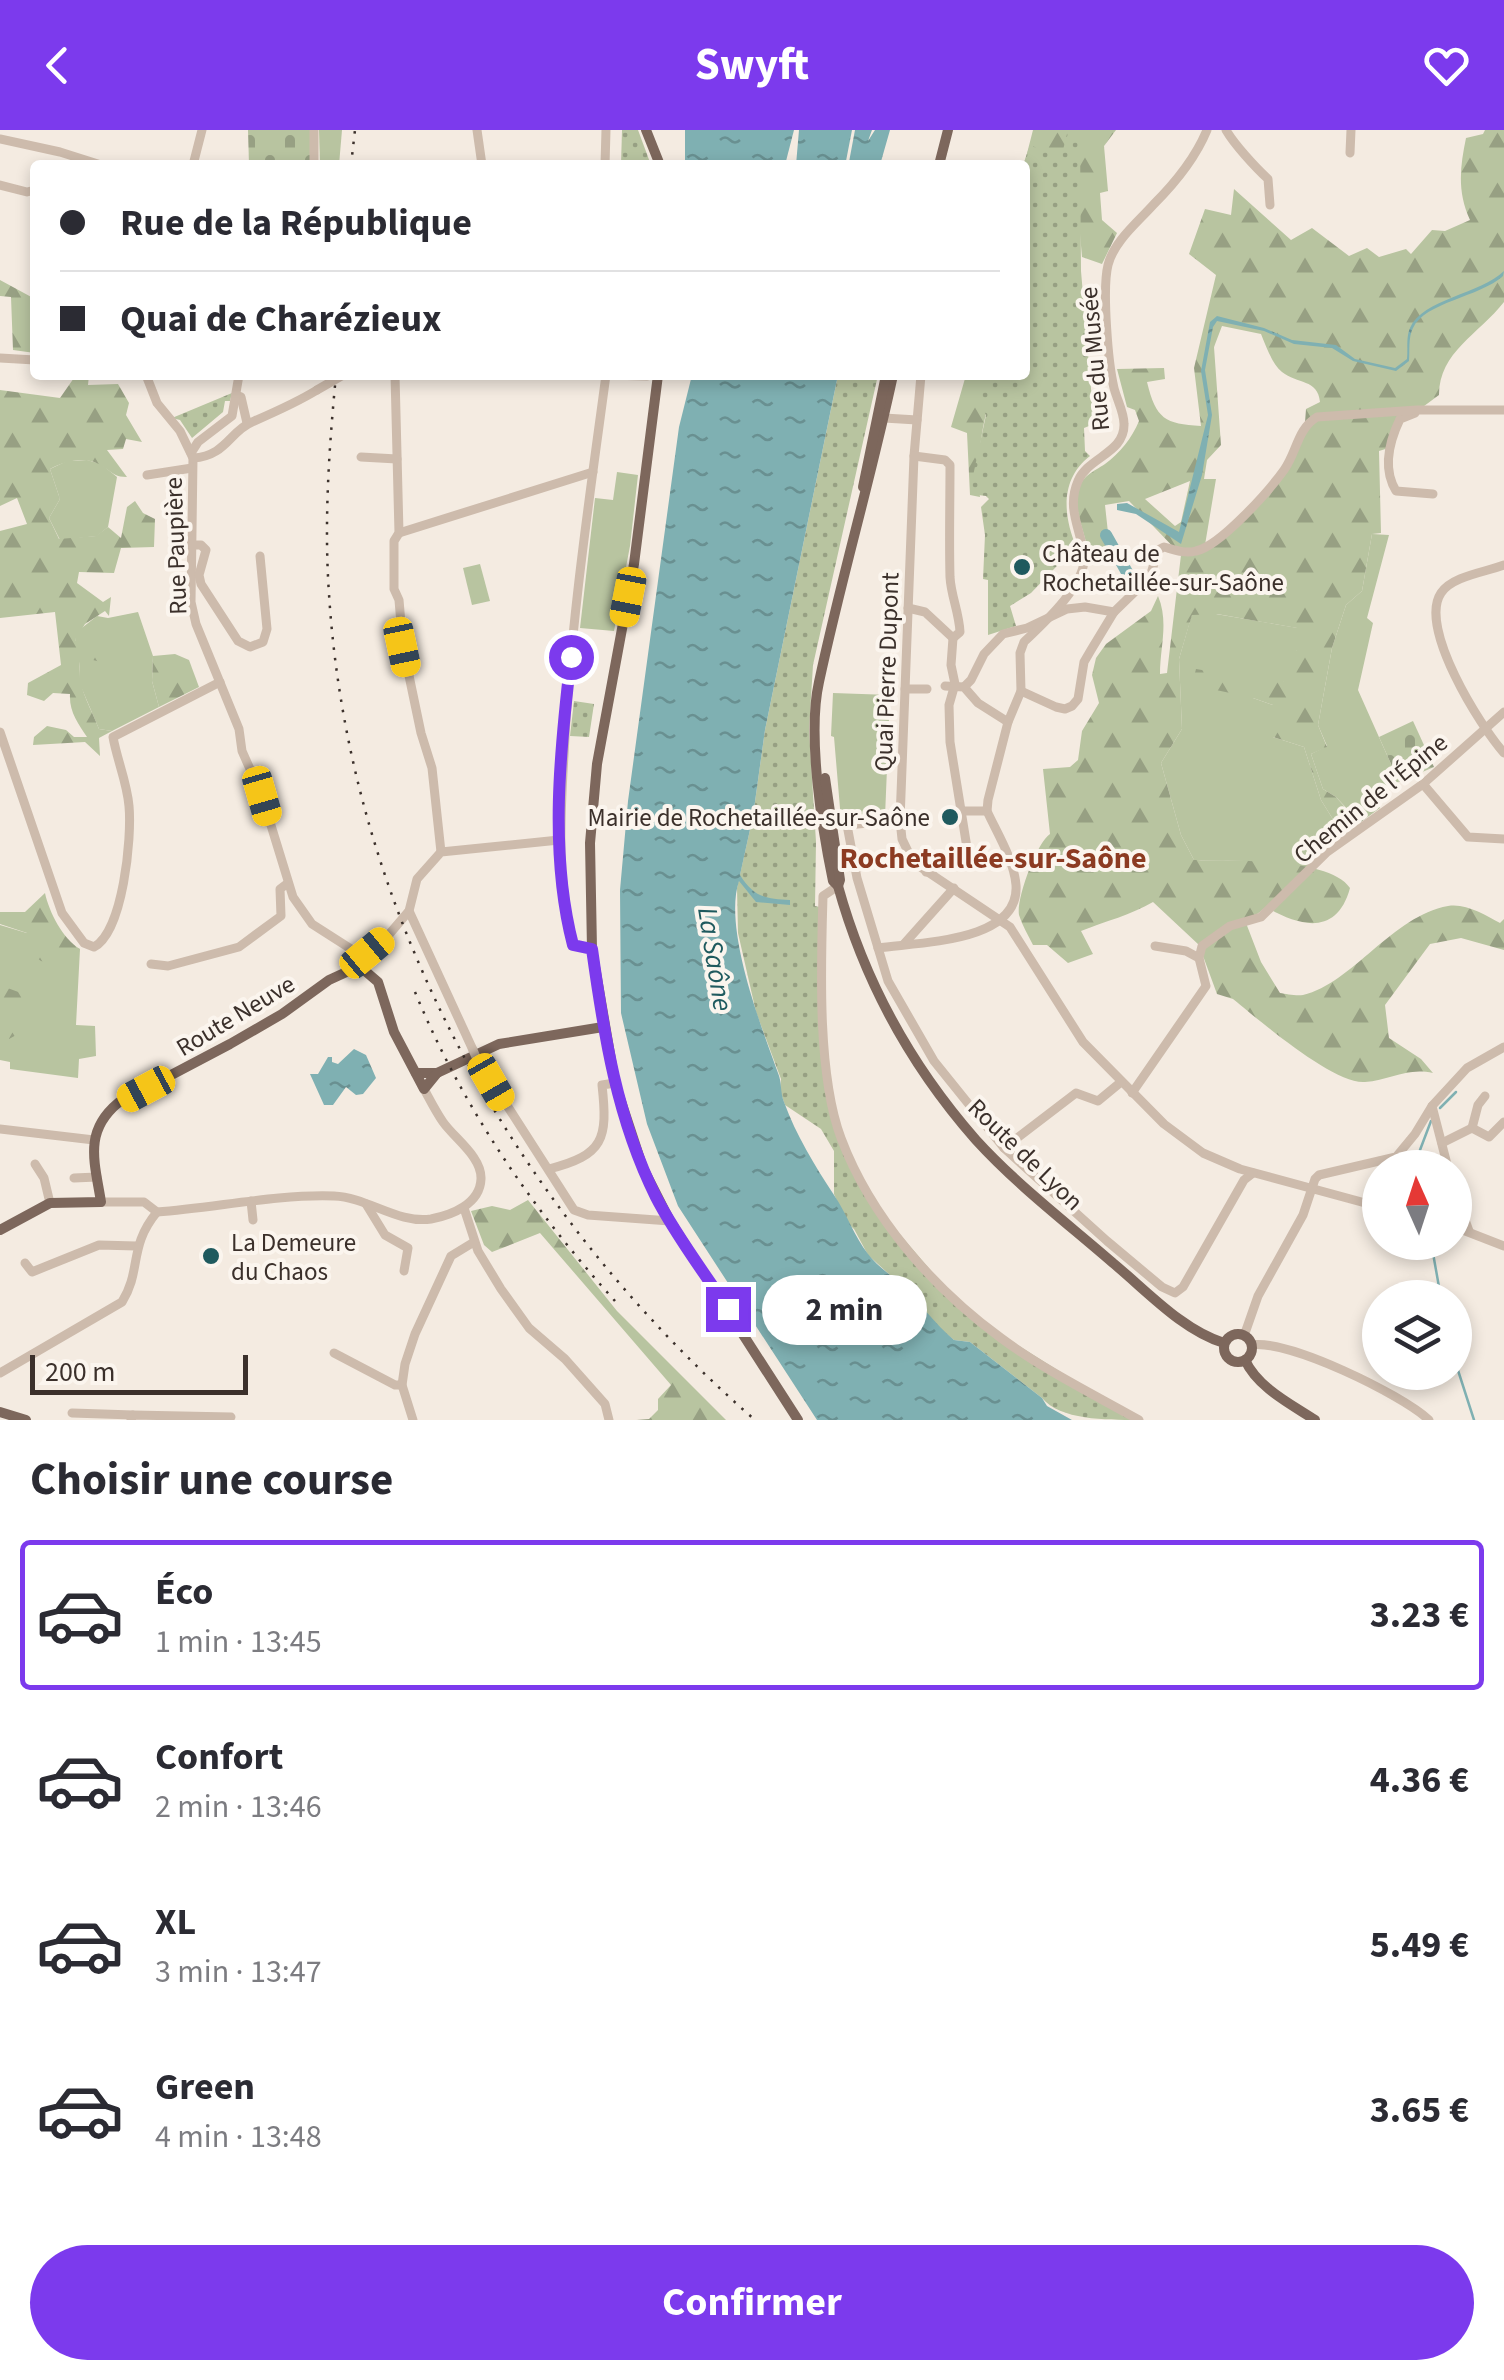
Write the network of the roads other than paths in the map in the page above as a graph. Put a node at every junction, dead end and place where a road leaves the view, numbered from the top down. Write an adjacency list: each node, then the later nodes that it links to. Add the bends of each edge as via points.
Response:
1 (202, 130): 15 (street)
2 (314, 130): 16 (street)
3 (477, 130): 17 (street)
4 (606, 130): 18 (street)
5 (646, 130): 19 (main road)
6 (948, 130): 20 (main road)
7 (1208, 130): 57 (street, Rue du Musée, via 1191,162 1108,264 1112,379 1123,436 1076,484 1072,510 1083,570)
8 (1226, 130): 23 (street, via 1268,179)
9 (1352, 130): 11 (street)
10 (0, 140): 12 (street)
11 (1350, 153)
12 (68, 154): 13 (street); 14 (street)
13 (64, 160)
14 (86, 160)
15 (194, 160)
16 (314, 160)
17 (481, 160)
18 (604, 160)
19 (658, 160)
20 (941, 160)
21 (0, 185): 22 (street)
22 (30, 191)
23 (1270, 204)
24 (0, 358): 25 (street)
25 (30, 360)
26 (148, 380): 46 (street)
27 (238, 380): 37 (street)
28 (315, 380): 36 (street)
29 (334, 380): 36 (street, bridge)
30 (395, 380): 45 (street)
31 (605, 380): 47 (street)
32 (657, 380): 86 (main road, via 634,564 597,764)
33 (885, 380): 49 (main road, Route de Lyon)
34 (892, 380): 40 (main road, Route de Lyon)
35 (920, 380): 41 (street, Quai Pierre Dupont)
36 (315, 391): 42 (street)
37 (236, 396): 42 (street); 46 (street, via 232,416 198,442)
38 (1417, 410): 39 (street); 50 (street, via 1400,419 1387,469 1396,490); 56 (street, via 1334,414 1307,423 1284,470 1238,519 1197,551 1158,550 1150,577)
39 (1504, 410)
40 (884, 418): 41 (street); 49 (main road, Route de Lyon)
41 (917, 420): 43 (street, Quai Pierre Dupont)
42 (247, 423): 46 (street, via 216,452)
43 (914, 456): 55 (street, Quai Pierre Dupont); 58 (street, via 950,465)
44 (361, 457): 45 (street)
45 (397, 459): 51 (street)
46 (192, 460): 48 (street); 52 (street, Rue Paupière)
47 (593, 472): 51 (street); 75 (street, via 567,694)
48 (147, 475)
49 (863, 493): 79 (main road, Route de Lyon, via 824,669 823,755)
50 (1433, 494)
51 (399, 533): 76 (street, via 394,589 432,768)
52 (190, 545): 53 (street, via 206,550 201,584 238,641 250,646 263,642 267,629); 59 (street, Rue Paupière, via 191,602)
53 (260, 556)
54 (1504, 564): 66 (street, via 1451,583 1434,607 1438,632)
55 (908, 608): 58 (street); 62 (street, Quai Pierre Dupont)
56 (1114, 612): 57 (street, via 1085,607); 63 (street, via 1084,662 1078,699 1065,709)
57 (1049, 616): 60 (street, via 1003,634); 63 (street, Rue du Musée, via 1024,642)
58 (956, 635): 60 (street)
59 (220, 682): 68 (street, via 113,737 130,811 125,868 112,922 94,948 62,914); 78 (street, Rue Paupière)
60 (955, 685): 65 (street); 71 (street, via 950,742)
61 (927, 689): 62 (street)
62 (905, 690): 73 (street, Quai Pierre Dupont)
63 (1021, 691): 65 (street, Rue du Musée)
64 (1504, 712): 66 (street, Chemin de l'Épine)
65 (1008, 722): 72 (street, Rue du Musée)
66 (1486, 730): 69 (street); 70 (street, Chemin de l'Épine)
67 (0, 732): 68 (street)
68 (2, 748)
69 (1504, 753)
70 (1423, 784): 74 (street, via 1468,838); 88 (street, Chemin de l'Épine, via 1328,852 1261,917 1202,946)
71 (960, 811): 72 (street); 77 (street, via 968,854)
72 (987, 811): 82 (street, via 1017,888)
73 (900, 820): 77 (street, Quai Pierre Dupont, via 906,850); 85 (street, via 848,826)
74 (1504, 839)
75 (559, 840): 76 (street); 86 (street, via 562,902 573,945)
76 (441, 852): 81 (street, via 418,879)
77 (926, 872): 80 (street)
78 (288, 883): 87 (street, Rue Paupière, via 312,924); 89 (street, via 280,889 280,916 239,948 168,966)
79 (838, 886): 131 (main road, Route de Lyon, via 873,985 915,1062 978,1142 1172,1312); 144 (street, via 823,896 823,1018 836,1118 866,1190 919,1264 970,1314)
80 (954, 888): 82 (street); 83 (street)
81 (409, 910): 87 (street, via 386,938); 109 (street, via 474,1053)
82 (1002, 920): 83 (street, via 973,934); 95 (street, via 1083,1042)
83 (904, 944): 85 (street)
84 (1155, 946): 88 (street)
85 (878, 948): 106 (street, via 892,990 934,1061)
86 (592, 949): 91 (main road)
87 (358, 954): 90 (street)
88 (1199, 958): 98 (street, Chemin de l'Épine, via 1206,986)
89 (151, 964)
90 (358, 970): 93 (main road, via 378,982); 104 (main road, Route Neuve, via 329,980 282,1014 118,1104 102,1116)
91 (603, 1026): 94 (main road, via 499,1044); 96 (main road)
92 (1504, 1047): 100 (street, via 1468,1068)
93 (416, 1073): 94 (main road); 97 (main road)
94 (437, 1073): 97 (main road)
95 (1121, 1082): 98 (street); 106 (street, via 1098,1102 1076,1093)
96 (614, 1083): 109 (street, via 602,1086 603,1135 594,1149); 122 (main road, via 636,1151)
97 (424, 1089): 119 (street, via 479,1168 478,1192)
98 (1132, 1094): 110 (street, via 1203,1152)
99 (1484, 1096): 102 (street)
100 (1432, 1106): 105 (street); 113 (street, via 1396,1156 1319,1175)
101 (1504, 1122): 102 (street, via 1488,1137)
102 (1472, 1128): 105 (street)
103 (0, 1129): 104 (street)
104 (93, 1142): 111 (main road)
105 (1442, 1143): 107 (street)
106 (1004, 1148): 110 (street, via 1175,1294)
107 (1444, 1150)
108 (35, 1164): 117 (street)
109 (549, 1170): 122 (street, via 580,1214)
110 (1253, 1173): 113 (street)
111 (97, 1177): 112 (street); 114 (main road)
112 (74, 1178)
113 (1310, 1188): 116 (street); 130 (street, via 1303,1215 1262,1286)
114 (101, 1202): 117 (main road); 120 (street, via 144,1202)
115 (251, 1202): 118 (street, via 337,1196); 120 (street); 121 (street)
116 (1362, 1202)
117 (50, 1203): 123 (main road)
118 (366, 1204): 119 (street, via 428,1219); 129 (street, via 385,1235 408,1248)
119 (464, 1208): 125 (street)
120 (157, 1212): 126 (street)
121 (254, 1220)
122 (670, 1221): 143 (main road)
123 (0, 1230)
124 (1472, 1232): 127 (street)
125 (474, 1242): 135 (street, via 450,1258 415,1334); 142 (street, via 528,1328 605,1404)
126 (136, 1246): 128 (street, via 99,1245 32,1272); 134 (street, via 122,1302)
127 (1504, 1246)
128 (25, 1263)
129 (404, 1271)
130 (1248, 1340): 131 (main road, via 1230,1336); 133 (main road); 146 (street, via 1355,1376)
131 (1224, 1344): 133 (main road, via 1229,1359)
132 (334, 1354): 135 (street)
133 (1246, 1360): 145 (main road, via 1269,1388)
134 (0, 1373)
135 (402, 1385): 141 (street)
136 (0, 1412): 140 (main road)
137 (72, 1413): 139 (street)
138 (231, 1417): 139 (street)
139 (132, 1418)
140 (26, 1420)
141 (413, 1420)
142 (608, 1420)
143 (798, 1420)
144 (1139, 1420)
145 (1315, 1420)
146 (1429, 1420)

